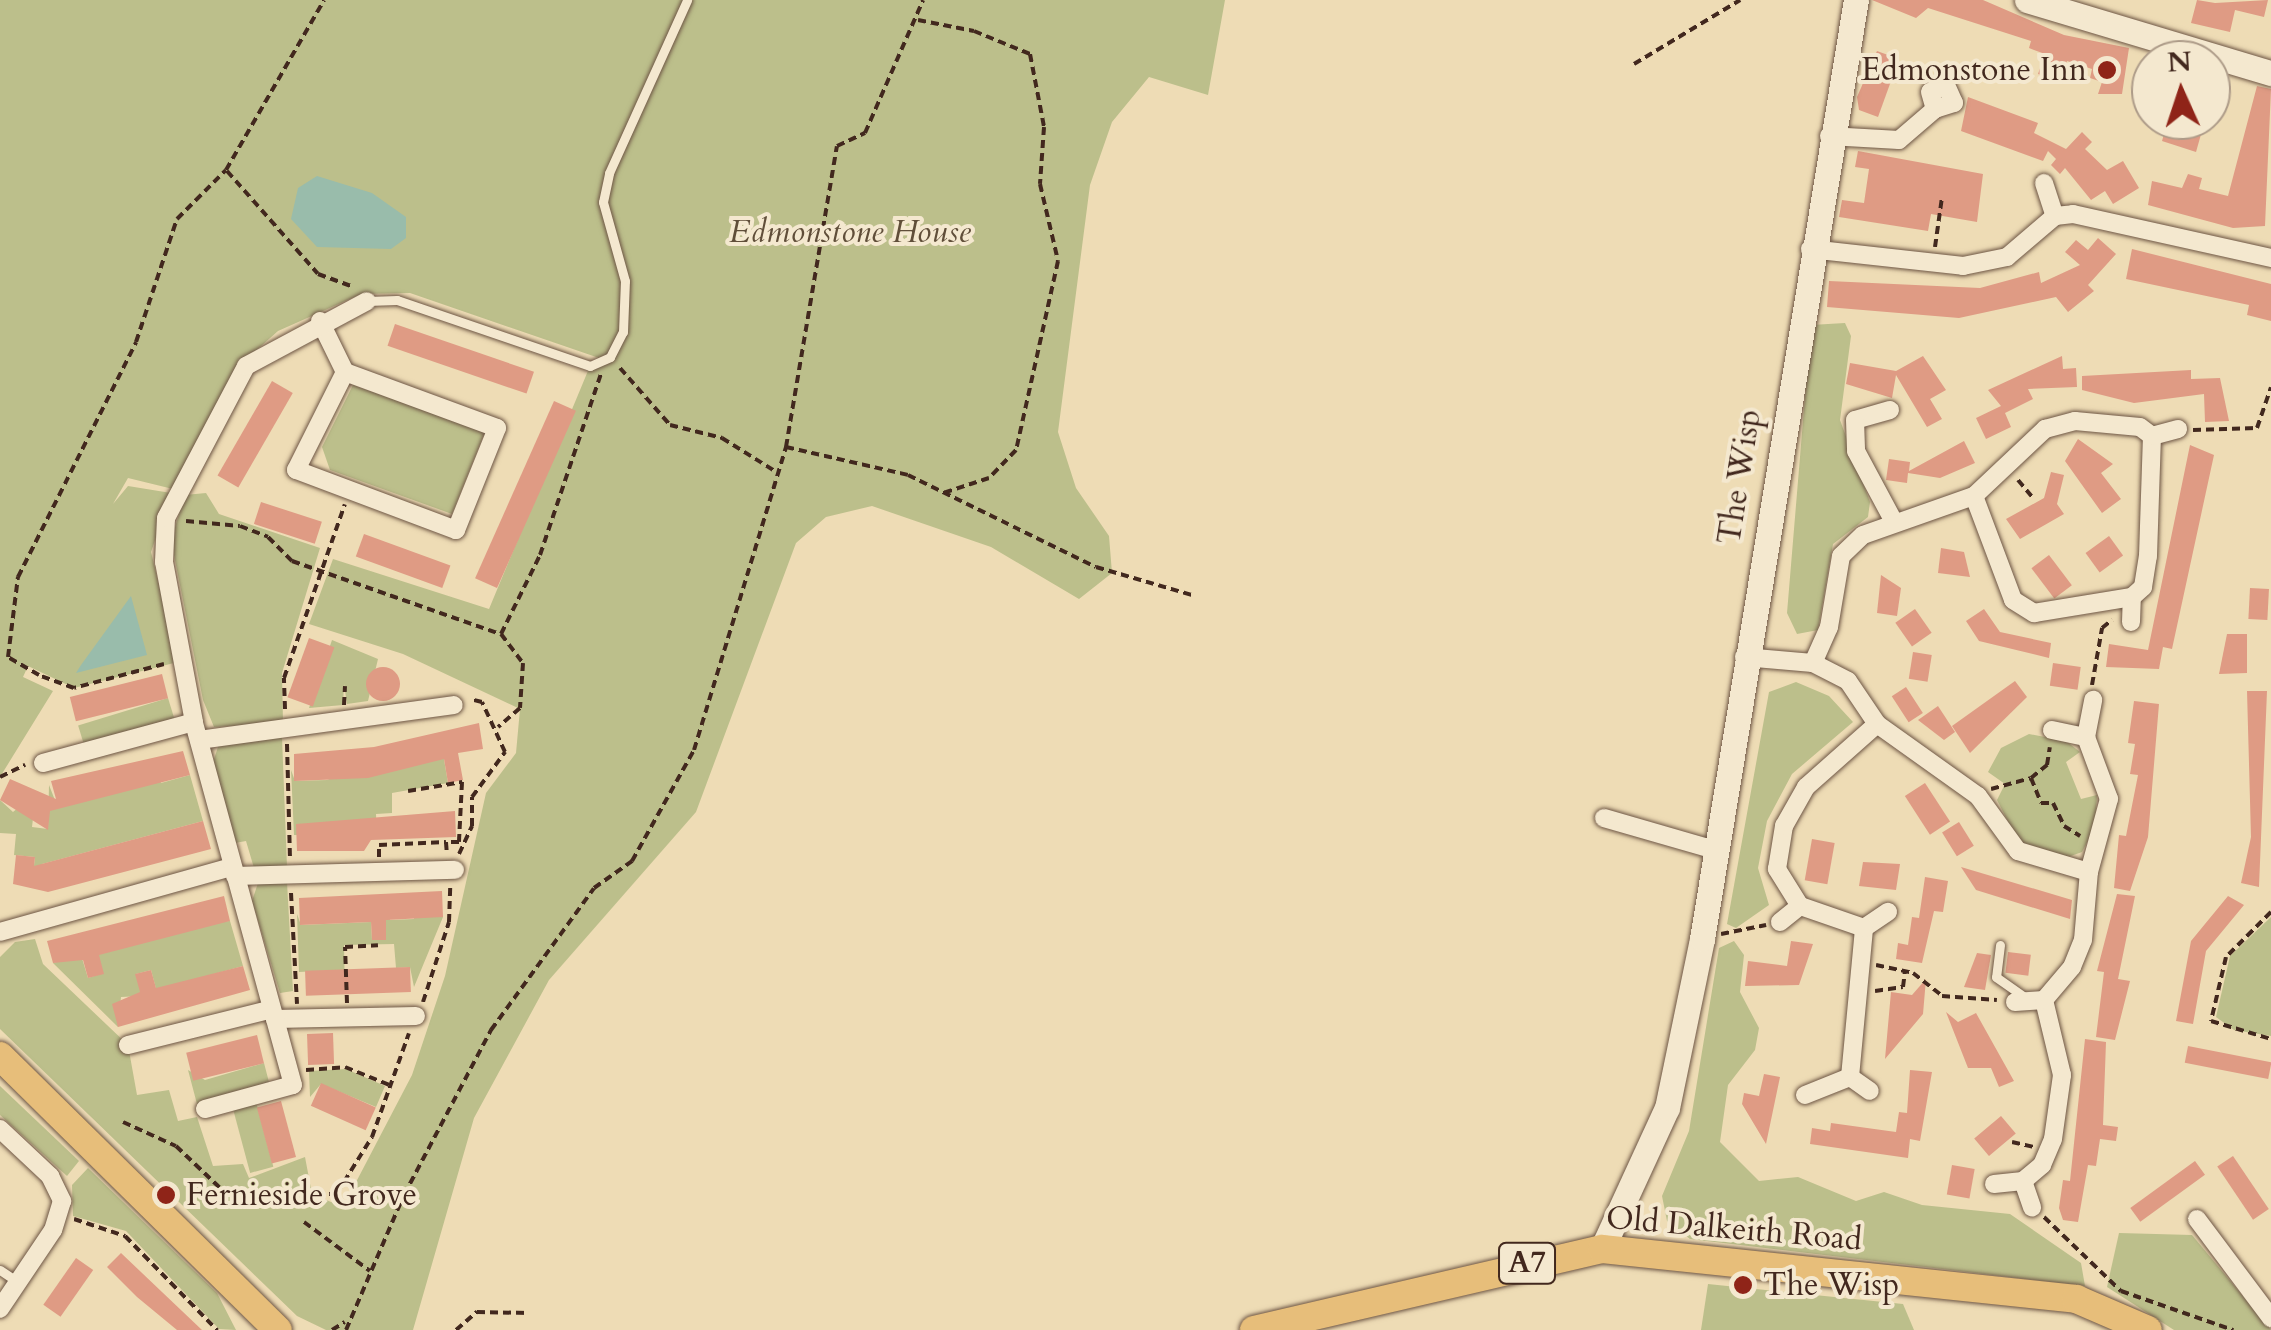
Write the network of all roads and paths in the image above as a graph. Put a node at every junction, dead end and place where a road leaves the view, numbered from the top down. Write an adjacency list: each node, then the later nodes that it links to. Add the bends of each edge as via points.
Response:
1 (324, 0): 12 (path)
2 (686, 0): 21 (lane, via 609,173 604,202 625,281 623,332)
3 (923, 0): 7 (path)
4 (1740, 0): 8 (path)
5 (1856, 0): 11 (street, The Wisp)
6 (2027, 0): 9 (street)
7 (918, 20): 27 (path, via 865,133 838,146); 31 (path, via 1030,54 1044,127 1040,184 1058,261 1016,450 989,478)
8 (1634, 64)
9 (2271, 73)
10 (1934, 109): 11 (street, via 1890,143)
11 (1830, 136): 16 (street, The Wisp)
12 (226, 170): 19 (path, via 318,274 356,288); 41 (path, via 177,218 136,342 18,577)
13 (2044, 183): 15 (street)
14 (1942, 197): 18 (path)
15 (2055, 216): 17 (street); 18 (street, via 2007,257)
16 (1810, 249): 18 (street); 43 (street, The Wisp)
17 (2271, 258)
18 (1932, 267)
19 (367, 301): 20 (street); 21 (lane, via 397,300 590,366)
20 (320, 321): 22 (street); 34 (street, via 246,366)
21 (606, 358): 28 (path, via 670,425 722,438); 40 (path, via 596,405 540,556)
22 (345, 372): 30 (street, via 296,470); 30 (street, via 497,428 456,530)
23 (2271, 387): 25 (path, via 2257,428)
24 (1890, 410): 35 (street, via 1855,420 1856,450)
25 (2178, 429): 26 (street)
26 (2152, 436): 32 (street, via 2140,427 2076,421 2045,429); 38 (street, via 2148,556)
27 (786, 448): 28 (path); 31 (path, via 908,476)
28 (779, 474): 104 (path, via 694,750 632,862 594,888 491,1030)
29 (2018, 480): 33 (path)
30 (350, 490): 36 (path)
31 (943, 493): 37 (path, via 1096,566)
32 (1974, 496): 35 (street); 38 (street, via 2012,600 2034,613)
33 (2034, 500)
34 (166, 518): 36 (path, via 240,526 268,537 292,561); 44 (street, via 164,562)
35 (1893, 520): 45 (street, via 1841,556 1829,626)
36 (319, 567): 40 (path); 49 (path, via 284,678)
37 (1196, 596)
38 (2132, 597): 39 (street)
39 (2131, 622): 46 (path, via 2114,619 2102,628)
40 (501, 634): 50 (path, via 523,663 520,708)
41 (10, 646): 42 (path); 44 (path, via 8,657 74,688)
42 (0, 653)
43 (1744, 657): 45 (street); 62 (street, The Wisp)
44 (183, 661): 52 (street)
45 (1813, 663): 48 (street, via 1848,681)
46 (2092, 700): 53 (street)
47 (454, 705): 49 (street)
48 (1877, 724): 58 (street); 68 (street, via 1806,787 1784,826 1778,868)
49 (286, 728): 52 (street); 67 (path)
50 (498, 728)
51 (2052, 730): 53 (street); 56 (path, via 2047,764)
52 (197, 731): 54 (street); 64 (street)
53 (2086, 737): 61 (street, via 2108,799)
54 (43, 763): 55 (path, via 12,766)
55 (0, 777)
56 (2031, 778): 58 (path); 61 (path, via 2041,803 2053,804 2064,826)
57 (408, 792): 60 (path, via 462,782 459,842)
58 (1978, 796): 66 (street, via 2018,851)
59 (1604, 818): 62 (street)
60 (446, 842): 63 (path); 65 (path, via 379,844)
61 (2095, 845): 66 (street)
62 (1716, 850): 74 (street, The Wisp)
63 (452, 870): 65 (street)
64 (233, 872): 67 (street); 73 (street); 81 (street)
65 (380, 872): 67 (street)
66 (2088, 872): 80 (street, via 2083,940 2072,967)
67 (290, 875): 83 (path)
68 (1800, 906): 71 (street); 72 (street)
69 (1888, 912): 72 (street)
70 (2271, 912): 85 (path, via 2226,957 2212,1021)
71 (1780, 922): 74 (path)
72 (1864, 928): 77 (street)
73 (0, 932)
74 (1702, 939): 99 (street, The Wisp, via 1667,1108)
75 (2000, 945): 80 (lane, via 1996,977)
76 (378, 946): 84 (path, via 345,946)
77 (1861, 965): 78 (path); 79 (street)
78 (1904, 971): 79 (path, via 1903,987); 80 (path, via 1942,996)
79 (1858, 990): 89 (street)
80 (2031, 1001): 95 (street, via 2062,1075 2052,1139 2042,1166)
81 (273, 1014): 83 (street); 86 (street); 88 (street)
82 (416, 1016): 84 (street)
83 (298, 1018): 84 (street)
84 (348, 1018)
85 (2271, 1039)
86 (128, 1045)
87 (0, 1056): 106 (main road)
88 (289, 1070): 90 (path, via 345,1067); 93 (street, via 294,1085)
89 (1850, 1077): 91 (street); 92 (street)
90 (392, 1086)
91 (1870, 1091)
92 (1804, 1095)
93 (205, 1109)
94 (0, 1129): 98 (street, via 59,1188)
95 (2023, 1182): 96 (street); 97 (street)
96 (1994, 1184)
97 (2032, 1207): 120 (path, via 2121,1291)
98 (60, 1214): 105 (street); 113 (path, via 125,1236)
99 (1615, 1219): 102 (street, The Wisp); 107 (street, via 1553,1252)
100 (2197, 1219): 110 (street)
101 (304, 1222): 104 (path)
102 (1602, 1249): 107 (main road, Old Dalkeith Road / A7); 112 (main road, Old Dalkeith Road / A7, via 2076,1299)
103 (0, 1270): 105 (lane)
104 (370, 1271): 111 (path)
105 (18, 1282): 108 (street)
106 (247, 1297): 114 (street); 115 (main road)
107 (1366, 1303): 119 (main road, Old Dalkeith Road / A7)
108 (0, 1309)
109 (529, 1313): 118 (path, via 477,1312)
110 (2271, 1318)
111 (345, 1322): 116 (path); 117 (path)
112 (2138, 1327)
113 (217, 1330)
114 (254, 1330)
115 (278, 1330)
116 (332, 1330)
117 (346, 1330)
118 (456, 1330)
119 (1254, 1330)
120 (2233, 1330)

